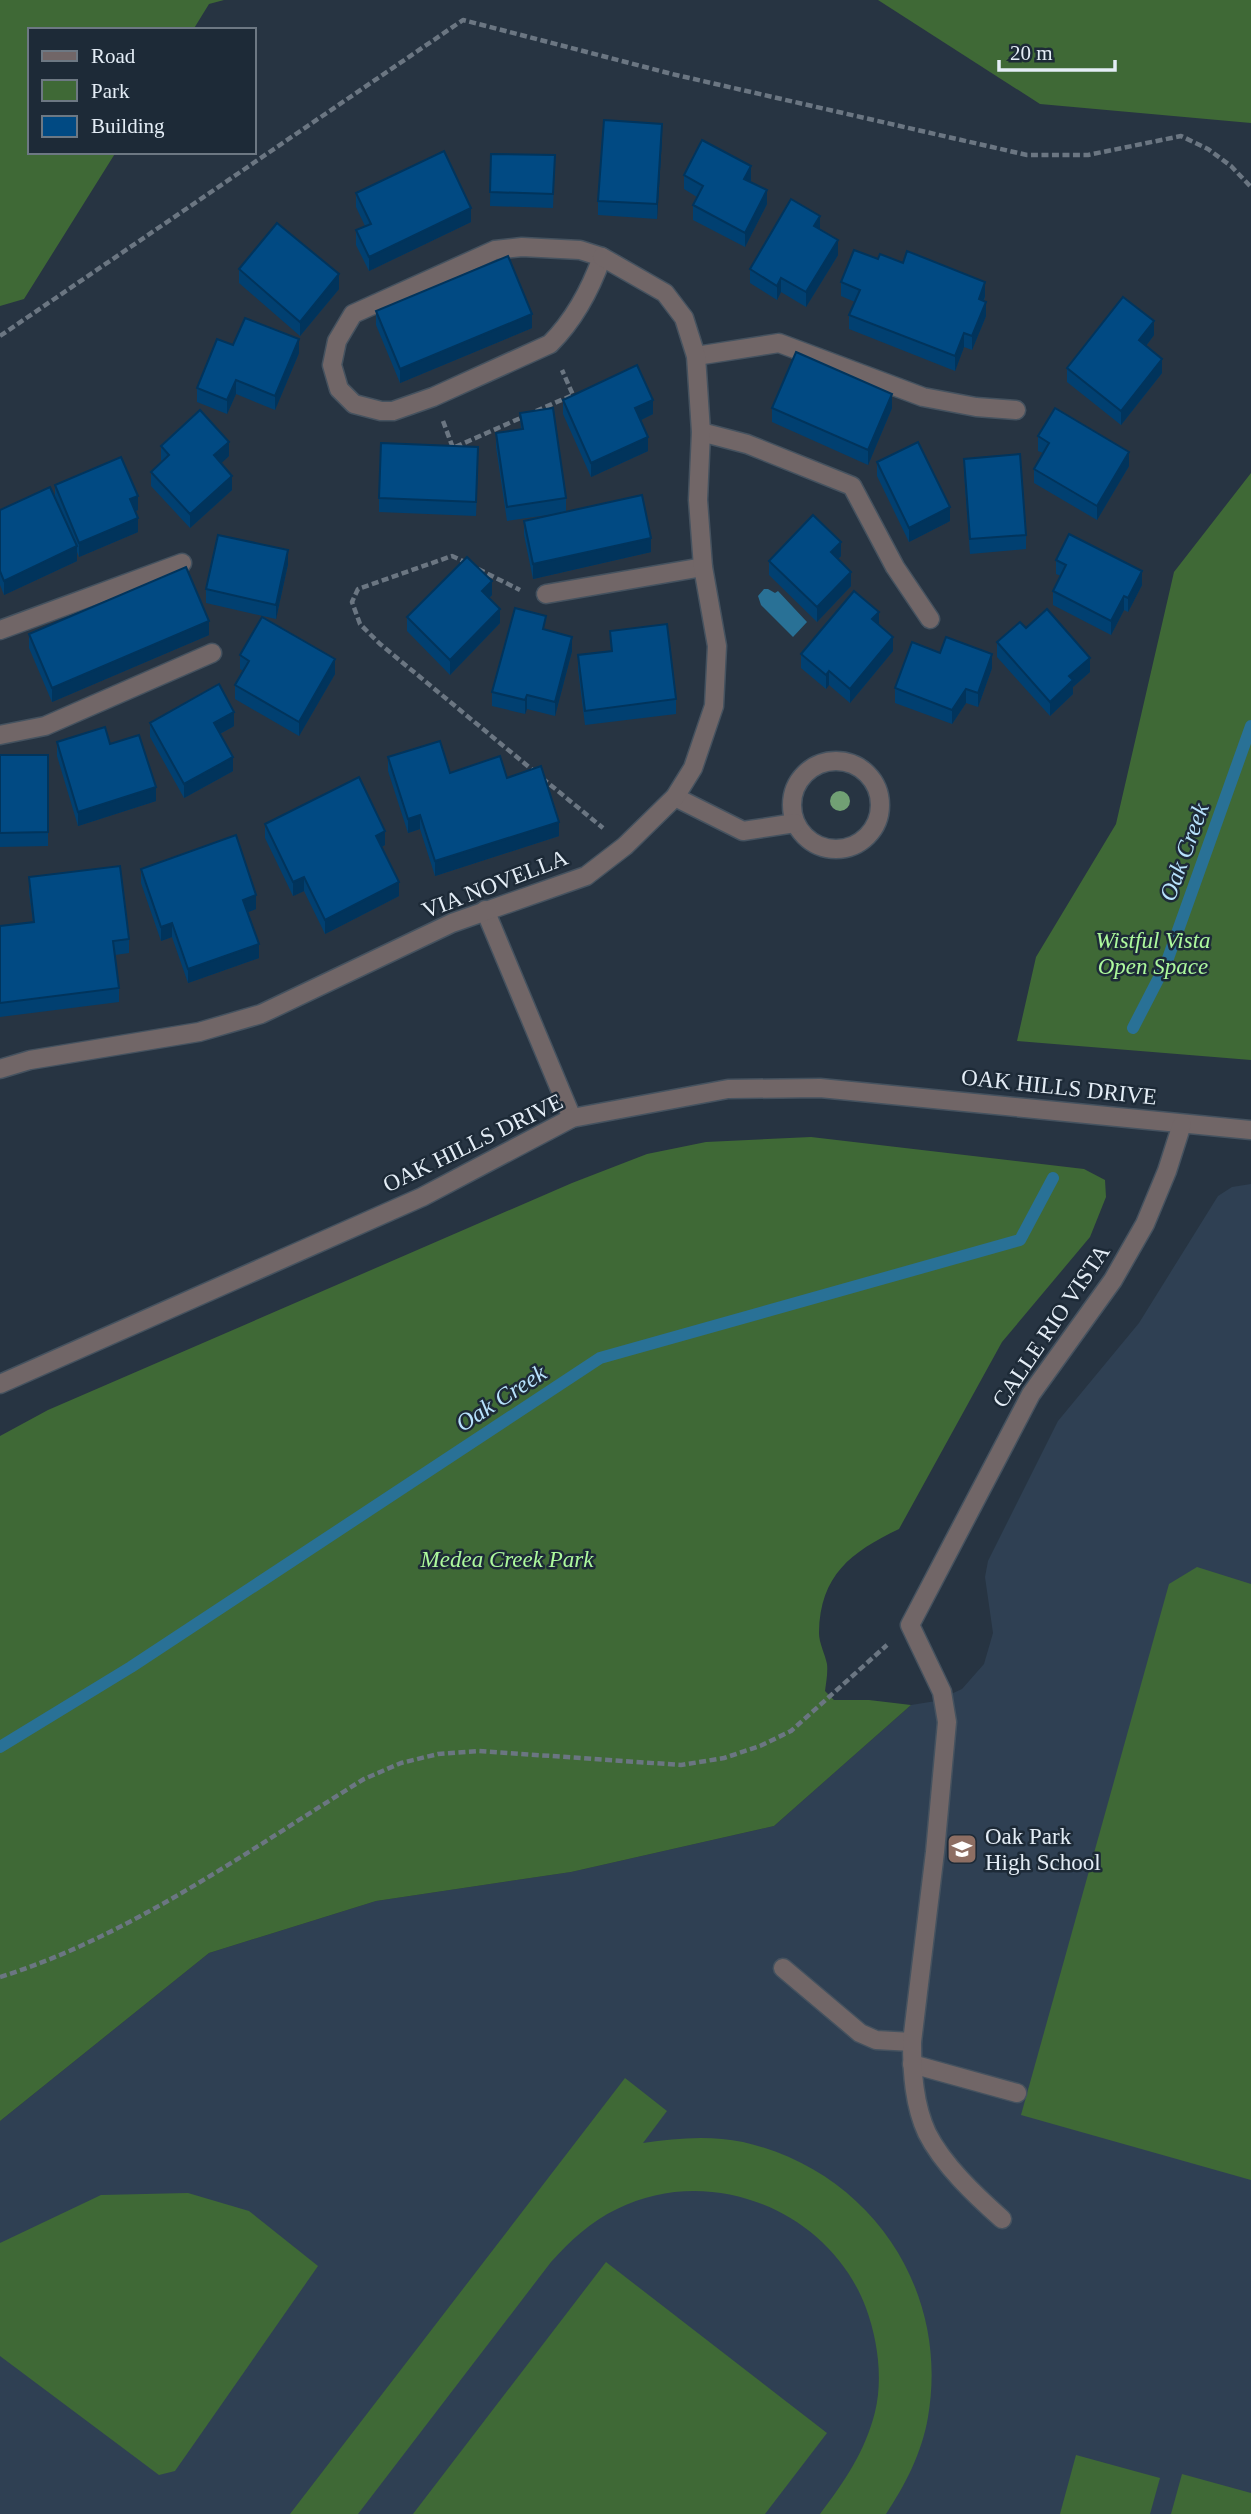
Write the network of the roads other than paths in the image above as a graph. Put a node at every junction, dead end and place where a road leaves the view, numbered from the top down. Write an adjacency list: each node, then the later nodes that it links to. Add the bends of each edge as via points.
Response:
1 (602, 257): 1 (street, VIA NOVELLA, via 580,250 495,250 353,314 337,341 332,365 339,389 354,404 393,411 550,344 593,282); 2 (street, VIA NOVELLA, via 665,293 684,318)
2 (696, 356): 3 (street, via 779,343 923,397); 4 (street, VIA NOVELLA)
3 (1016, 410)
4 (701, 432): 6 (street, VIA NOVELLA, via 698,500); 8 (street, via 747,444 852,486 895,567)
5 (182, 563): 9 (street)
6 (703, 567): 7 (street); 12 (street, VIA NOVELLA, via 718,646 714,706 693,768)
7 (546, 594)
8 (930, 619)
9 (0, 630)
10 (212, 653): 11 (street, via 45,726)
11 (0, 735)
12 (675, 797): 13 (street, via 743,831); 14 (street, VIA NOVELLA, via 586,876)
13 (795, 822): 13 (street, via 808,840 820,847 849,848 862,842 879,819 878,790 860,767 838,761 817,765 796,785 792,800)
14 (485, 910): 15 (street, VIA NOVELLA, via 261,1014 199,1031); 16 (street)
15 (0, 1069)
16 (572, 1118): 17 (street, OAK HILLS DRIVE, via 728,1089 820,1088); 19 (street, OAK HILLS DRIVE, via 422,1197)
17 (1182, 1124): 18 (street, OAK HILLS DRIVE); 21 (street, CALLE RIO VISTA, via 1145,1224 1113,1280 1031,1394 910,1625 942,1692 947,1722)
18 (1251, 1130)
19 (0, 1384)
20 (783, 1968): 21 (street, via 860,2033 876,2040)
21 (912, 2042): 22 (street)
22 (912, 2064): 23 (street); 24 (street, via 928,2134 975,2196)
23 (1017, 2093)
24 (1002, 2219)

